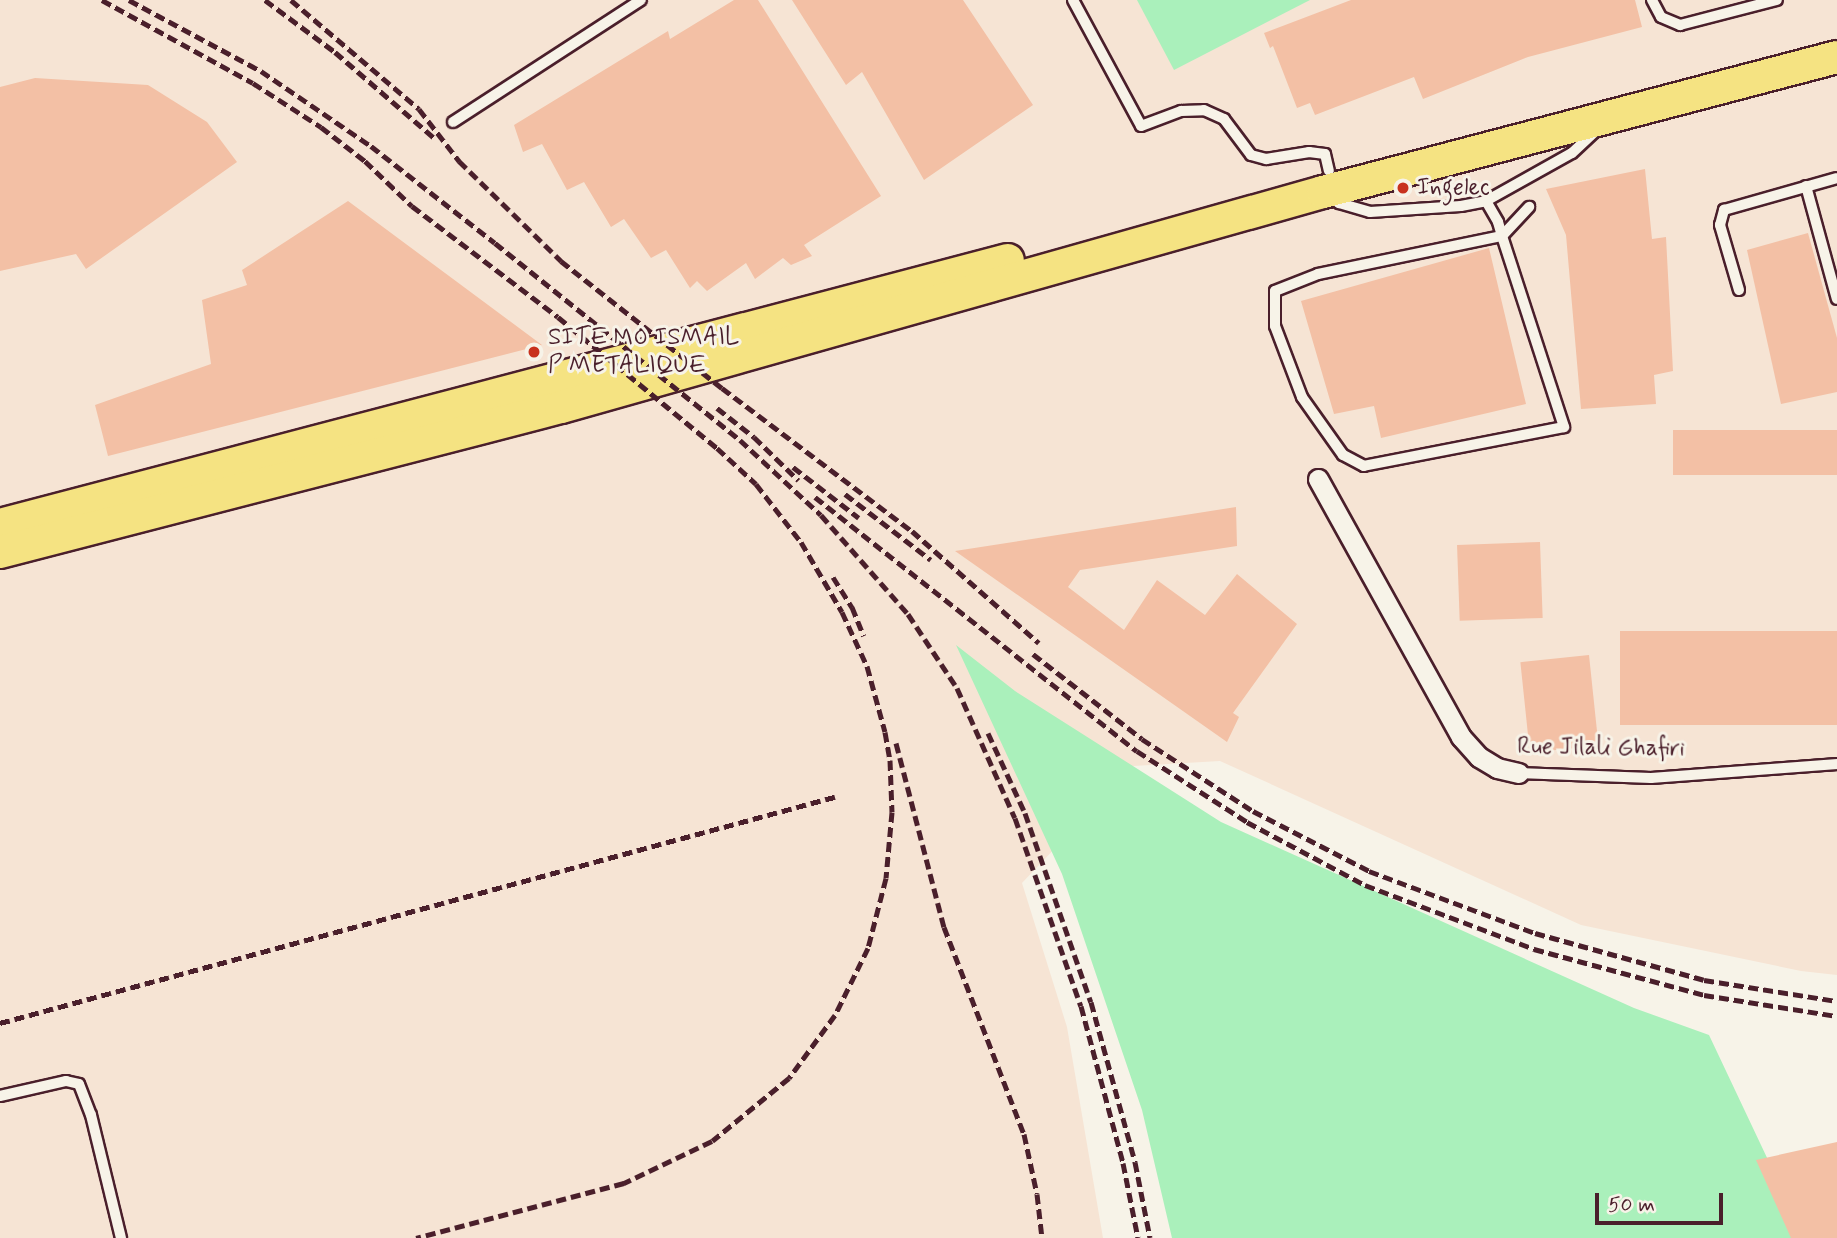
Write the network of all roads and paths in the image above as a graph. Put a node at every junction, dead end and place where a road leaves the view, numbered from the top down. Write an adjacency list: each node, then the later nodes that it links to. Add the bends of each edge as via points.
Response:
1 (641, 0): 8 (lane)
2 (1073, 0): 10 (lane, via 1141,126 1181,111 1204,110 1224,119 1251,155 1266,159 1325,154)
3 (1651, 0): 4 (lane, via 1661,17 1680,25)
4 (1777, 0)
5 (1837, 37): 10 (main road)
6 (1837, 57): 7 (main road)
7 (1614, 116): 10 (main road); 12 (lane, via 1572,153)
8 (453, 122)
9 (1837, 177): 11 (lane)
10 (1326, 181): 12 (lane, via 1339,203 1370,212); 18 (main road); 19 (main road, via 561,407)
11 (1807, 186): 15 (lane, via 1728,207 1721,214 1720,225); 16 (lane)
12 (1486, 201): 14 (lane)
13 (1529, 206): 14 (lane)
14 (1502, 236): 14 (lane, via 1564,427 1364,466 1343,455 1302,397 1275,326 1275,291 1318,274)
15 (1739, 290)
16 (1837, 299)
17 (1318, 479): 21 (street, Rue Jilali Ghafiri, via 1461,737 1479,757)
18 (0, 525)
19 (0, 552)
20 (1837, 764): 21 (lane, Rue Jilali Ghafiri, via 1651,778)
21 (1518, 774)
22 (0, 1097): 23 (lane, via 66,1081 79,1084)
23 (121, 1238)

